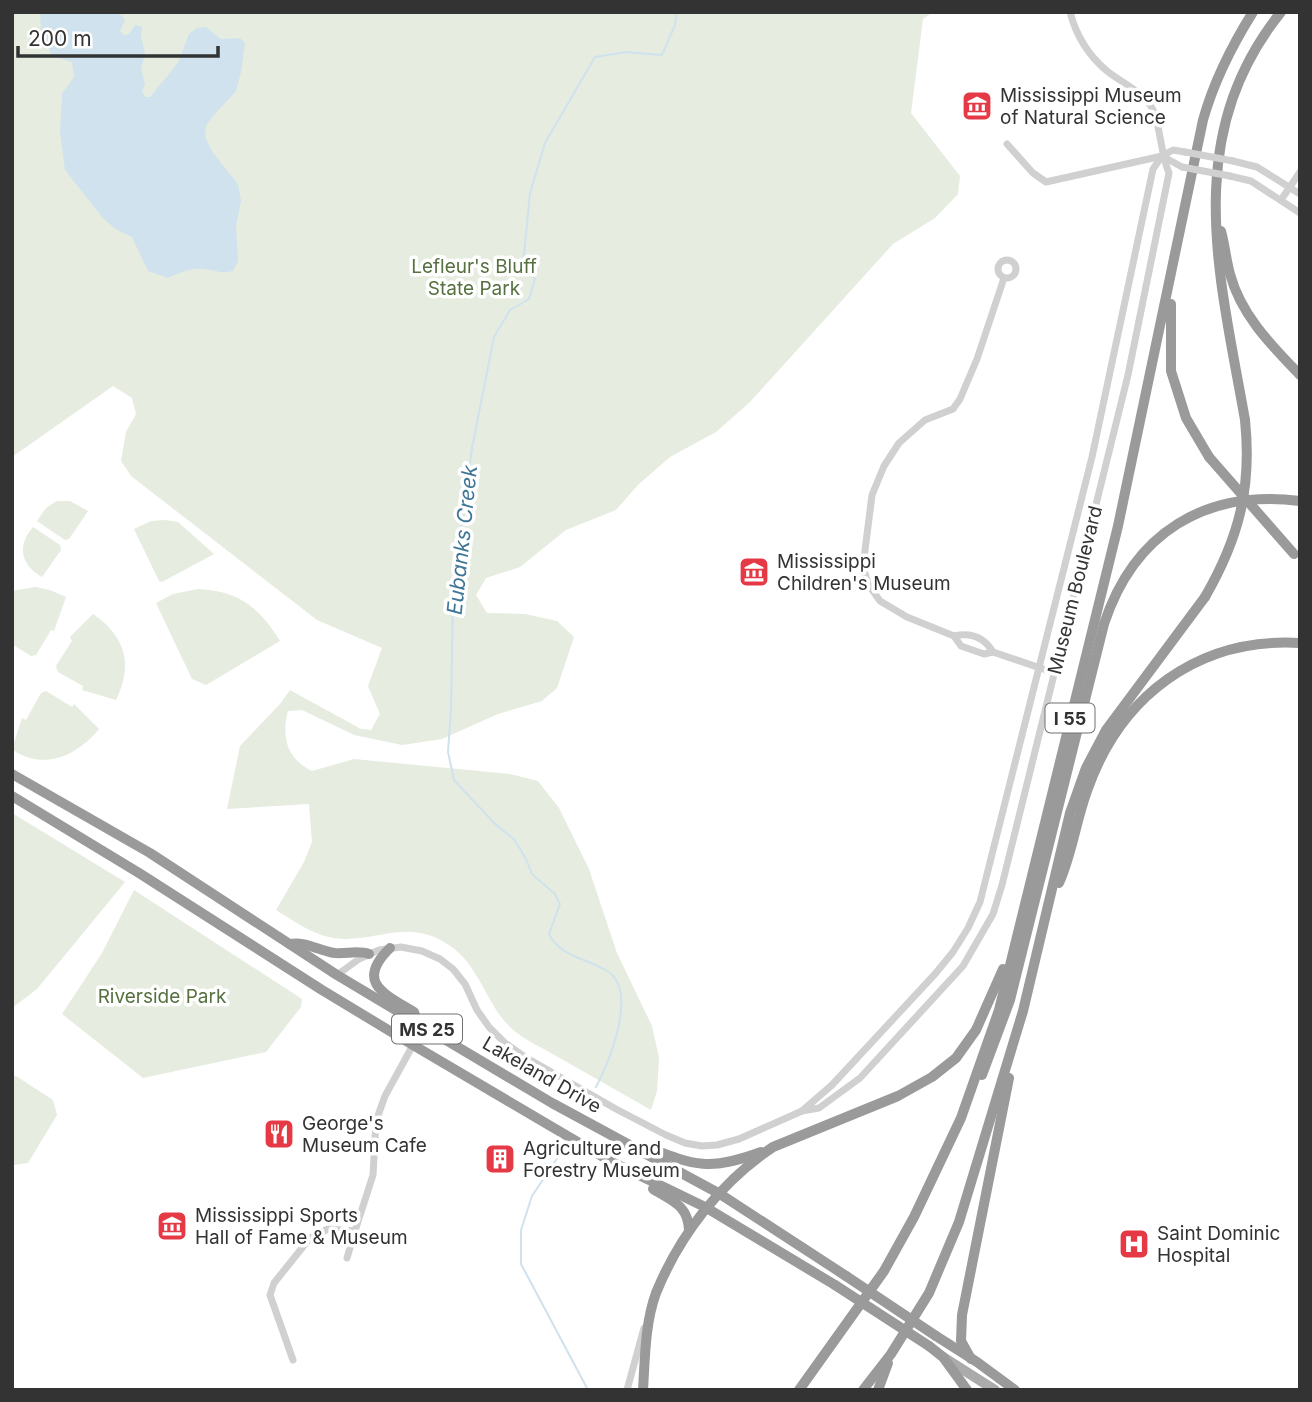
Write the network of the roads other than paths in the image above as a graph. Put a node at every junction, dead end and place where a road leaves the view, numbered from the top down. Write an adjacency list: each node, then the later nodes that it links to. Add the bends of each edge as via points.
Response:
1 (1070, 12): 5 (street, Museum Boulevard, via 1083,44 1152,109)
2 (1252, 12): 12 (highway, I 55, via 1211,90)
3 (1282, 12): 11 (highway, I 55, via 1252,56 1235,93 1218,155)
4 (1007, 144): 5 (street, via 1046,182)
5 (1162, 156): 7 (street, bridge, via 1173,150 1257,167); 9 (street, bridge, via 1182,167 1251,181); 20 (street, Museum Boulevard, via 1153,169 1101,420); 21 (street, Museum Boulevard, via 1169,173 1128,375)
6 (1300, 172): 7 (street)
7 (1289, 188): 8 (street); 9 (street)
8 (1300, 194)
9 (1281, 200): 10 (street)
10 (1300, 212)
11 (1215, 216): 14 (highway, via 1237,296 1266,341); 30 (highway, I 55, bridge, via 1217,257 1249,455 1242,505 1228,553 1205,597 1095,749 1070,813)
12 (1172, 274): 16 (highway, bridge, via 1171,371 1186,418 1209,457); 31 (highway, I 55, via 1118,526)
13 (1004, 278): 17 (street, via 960,399 953,409 925,420 899,443 872,495 863,566 868,584 880,601)
14 (1300, 375)
15 (1300, 501): 43 (highway, via 1254,498 1207,508 1157,539 1120,586 1104,624 1010,1000 988,1063)
16 (1297, 556)
17 (954, 636): 19 (street, via 961,646 984,654); 19 (street, via 967,633 987,641)
18 (1300, 643): 30 (highway, via 1244,646 1209,657 1172,675 1136,704 1115,730 1097,765)
19 (993, 652): 20 (street)
20 (1040, 669): 21 (street); 27 (street, Museum Boulevard)
21 (1055, 673): 28 (street, Museum Boulevard)
22 (12, 774): 24 (highway, Lakeland Drive / MS 25)
23 (12, 796): 25 (highway, Lakeland Drive / MS 25)
24 (56, 800): 25 (highway); 26 (highway, Lakeland Drive / MS 25)
25 (45, 816): 29 (highway, Lakeland Drive / MS 25)
26 (150, 853): 29 (highway); 32 (highway, Lakeland Drive / MS 25)
27 (992, 859): 28 (street); 36 (street, Museum Boulevard, via 968,928)
28 (1008, 863): 38 (street, Museum Boulevard, via 993,914 978,943)
29 (139, 873): 37 (highway, Lakeland Drive / MS 25)
30 (1048, 909): 39 (highway, I 55)
31 (1017, 934): 43 (highway, I 55, via 999,1010); 45 (highway, via 976,1030 956,1058 898,1096)
32 (290, 944): 34 (highway); 35 (highway, Lakeland Drive / MS 25)
33 (390, 948): 34 (street, Museum Boulevard); 40 (highway, via 375,964 373,979 385,994 414,1012); 42 (street, Museum Boulevard, via 422,951 440,959 465,984 477,1010 505,1043 616,1109 685,1143 728,1143)
34 (369, 954): 35 (street, Museum Boulevard)
35 (337, 975): 37 (highway); 40 (highway, Lakeland Drive / MS 25)
36 (926, 984): 38 (street); 42 (street, Museum Boulevard)
37 (322, 990): 41 (highway, Lakeland Drive / MS 25)
38 (938, 994): 42 (street, Museum Boulevard, via 860,1078 819,1108)
39 (1023, 1012): 54 (highway, I 55, via 946,1256); 56 (highway, via 962,1315 961,1341)
40 (420, 1025): 41 (highway); 44 (highway, Lakeland Drive / MS 25)
41 (413, 1045): 46 (highway, Lakeland Drive / MS 25); 50 (street, via 384,1096 376,1121 373,1175)
42 (802, 1111)
43 (961, 1118): 60 (highway, I 55, via 884,1271)
44 (611, 1135): 45 (highway, via 708,1166 732,1163); 47 (highway, Lakeland Drive / MS 25)
45 (774, 1147): 47 (highway)
46 (610, 1160): 48 (highway, Lakeland Drive / MS 25); 49 (highway, via 682,1206)
47 (720, 1194): 48 (highway); 53 (highway, Lakeland Drive / MS 25, bridge, via 846,1276)
48 (705, 1208): 49 (highway); 53 (highway, Lakeland Drive / MS 25, bridge)
49 (689, 1230): 52 (highway)
50 (355, 1231): 51 (street); 57 (street, via 328,1229 310,1237 274,1283 270,1295)
51 (347, 1258)
52 (656, 1294): 58 (street); 59 (highway, via 646,1339)
53 (932, 1341): 55 (highway, Lakeland Drive / MS 25); 56 (highway, Lakeland Drive / MS 25)
54 (891, 1354): 61 (highway, I 55); 62 (highway)
55 (943, 1357): 63 (highway); 64 (main road, Lakeland Drive)
56 (971, 1359): 65 (highway, Lakeland Drive / MS 25)
57 (293, 1360)
58 (628, 1390)
59 (643, 1390)
60 (799, 1390)
61 (863, 1390)
62 (878, 1390)
63 (967, 1390)
64 (995, 1390)
65 (1015, 1390)

